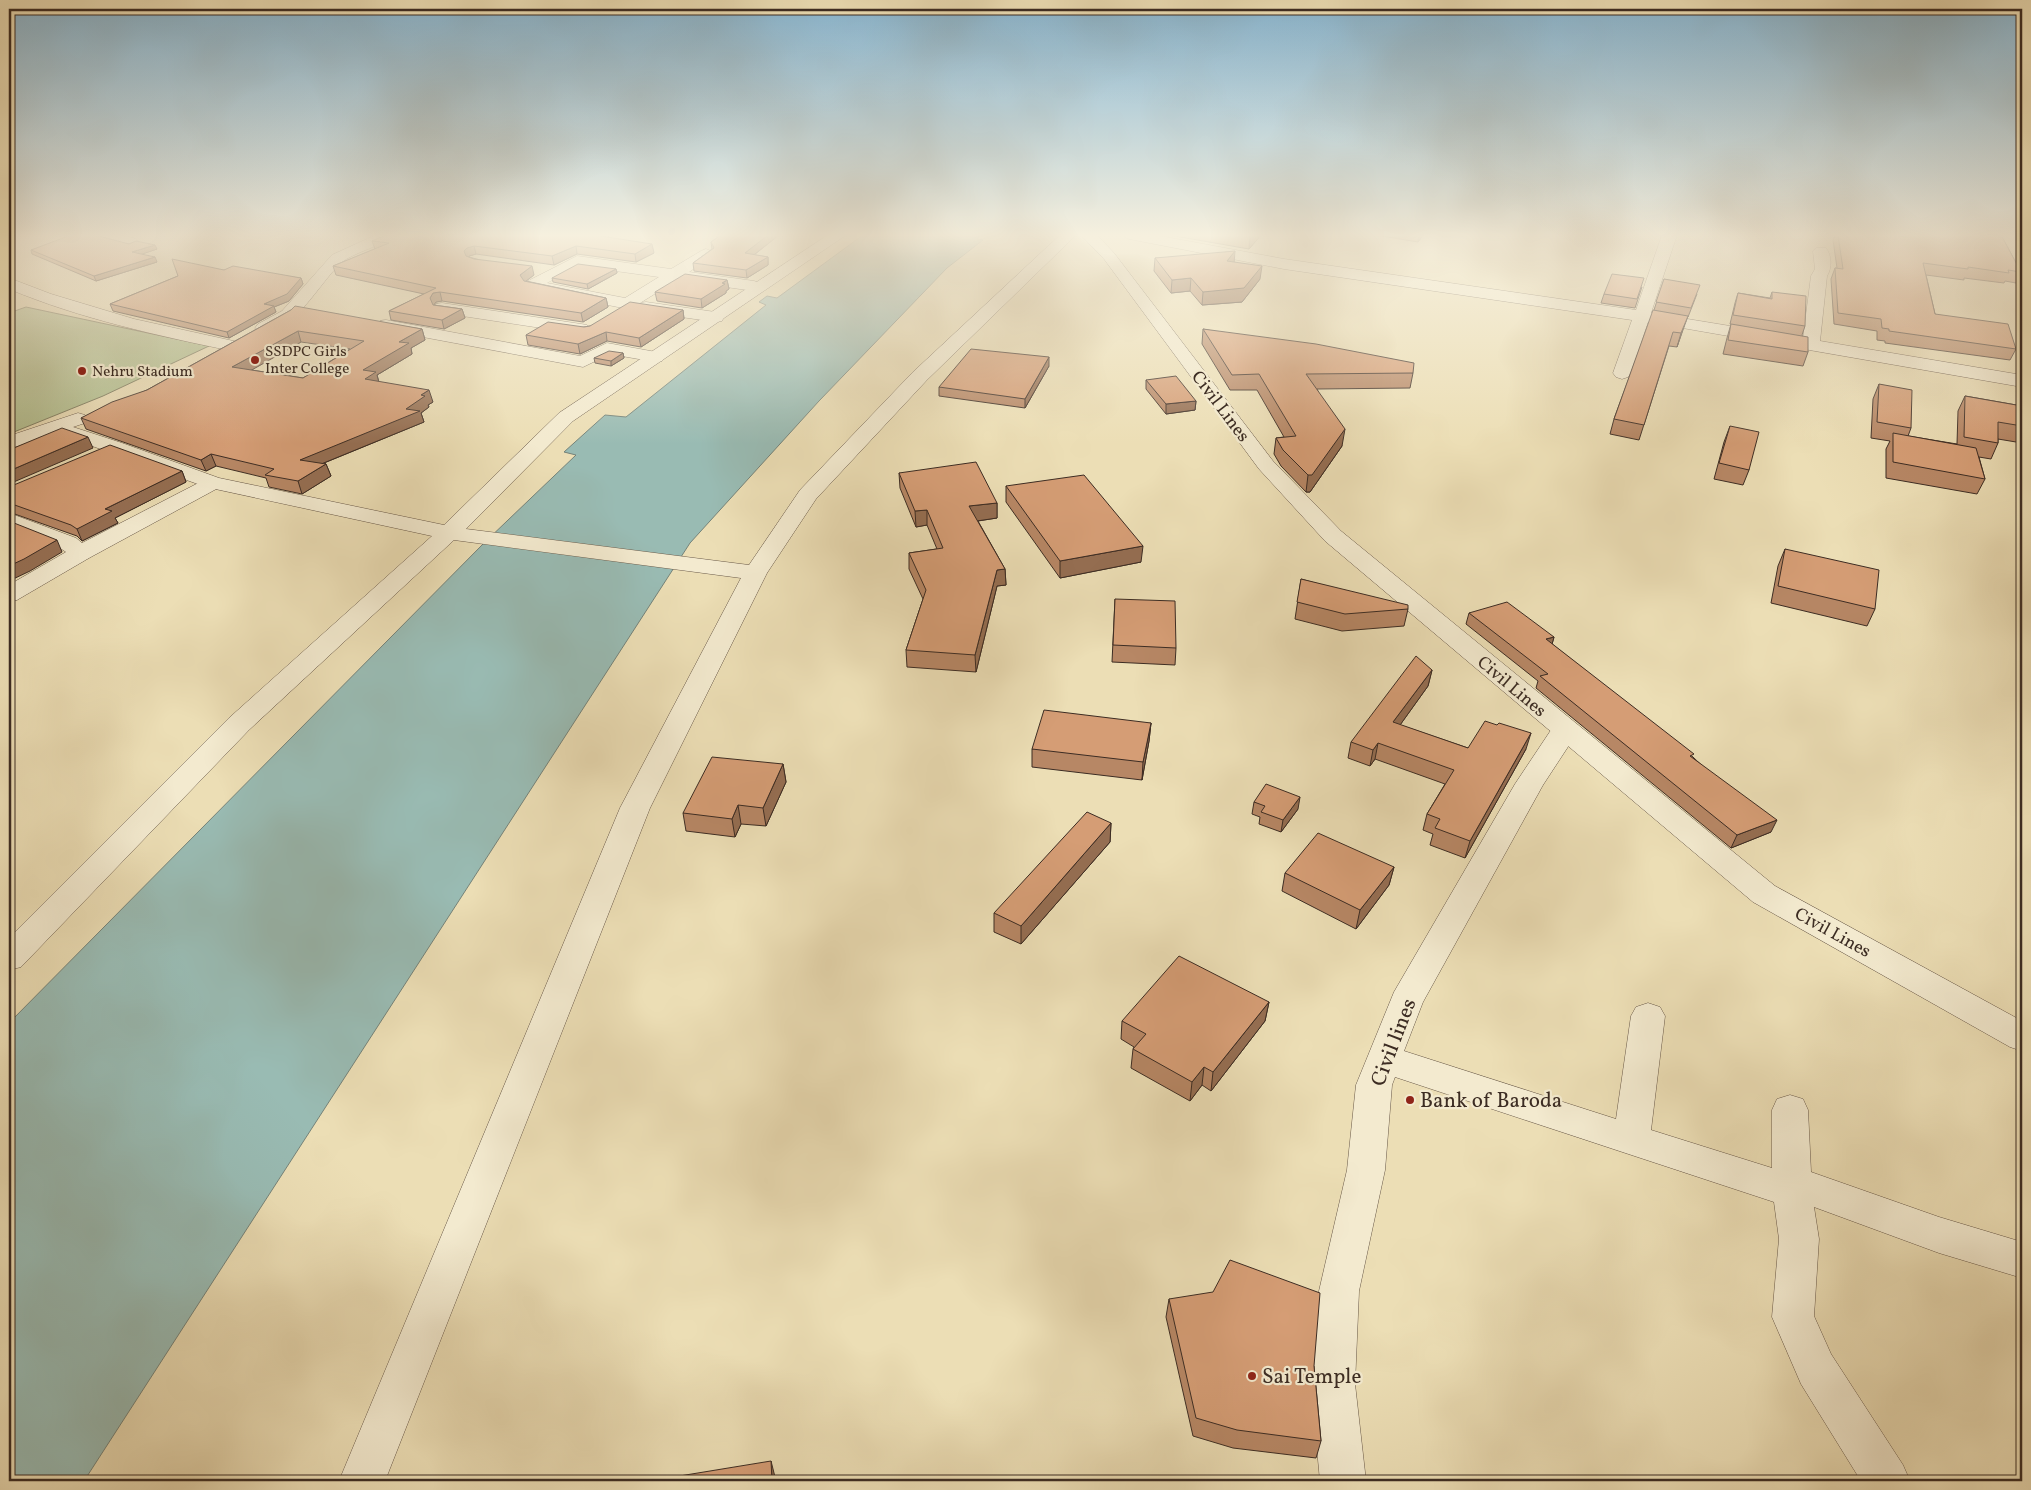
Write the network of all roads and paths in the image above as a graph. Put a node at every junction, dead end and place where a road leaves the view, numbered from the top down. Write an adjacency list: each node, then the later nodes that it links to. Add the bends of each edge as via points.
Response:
1 (67, 305): 20 (street, via 133,324)
2 (297, 305): 12 (street)
3 (627, 305): 14 (street)
4 (631, 305): 16 (street)
5 (736, 305): 16 (street)
6 (996, 305): 34 (street, via 920,376 808,495)
7 (1145, 305): 36 (street, Civil Lines, via 1266,465 1333,536)
8 (1563, 305): 15 (street)
9 (1646, 305): 15 (street)
10 (1816, 305): 19 (street)
11 (442, 308): 18 (street, via 586,330)
12 (293, 309): 13 (street); 20 (street, via 288,315)
13 (312, 312)
14 (611, 314)
15 (1642, 316): 19 (street); 23 (street)
16 (716, 318): 21 (street)
17 (371, 323): 21 (street, via 583,362 607,348)
18 (594, 325)
19 (1811, 345): 24 (street)
20 (232, 346): 22 (street)
21 (656, 358): 32 (street, via 566,418)
22 (208, 360)
23 (1622, 373)
24 (2022, 381)
25 (98, 412): 26 (street)
26 (61, 425): 27 (street); 28 (street, via 64,432)
27 (9, 443)
28 (115, 447): 29 (street); 30 (street)
29 (88, 459)
30 (213, 483): 32 (street); 33 (street)
31 (9, 520): 33 (street, via 68,543)
32 (449, 533): 34 (street); 37 (street, via 239,724)
33 (81, 553): 35 (street)
34 (755, 572): 45 (street, via 635,808)
35 (9, 595)
36 (1565, 730): 39 (street, Civil Lines, via 1764,894); 40 (street, Civil lines, via 1529,784 1406,1002)
37 (9, 958)
38 (1648, 1016): 42 (street)
39 (2022, 1037)
40 (1384, 1059): 42 (street); 46 (street, Civil lines, via 1374,1085 1366,1170 1339,1291 1333,1384)
41 (1790, 1110): 43 (street)
42 (1631, 1140): 43 (street)
43 (1792, 1190): 44 (street, via 1811,1189 1939,1235); 47 (street, via 1799,1240 1793,1317 1816,1370)
44 (2022, 1260)
45 (362, 1481)
46 (1343, 1481)
47 (1887, 1481)

